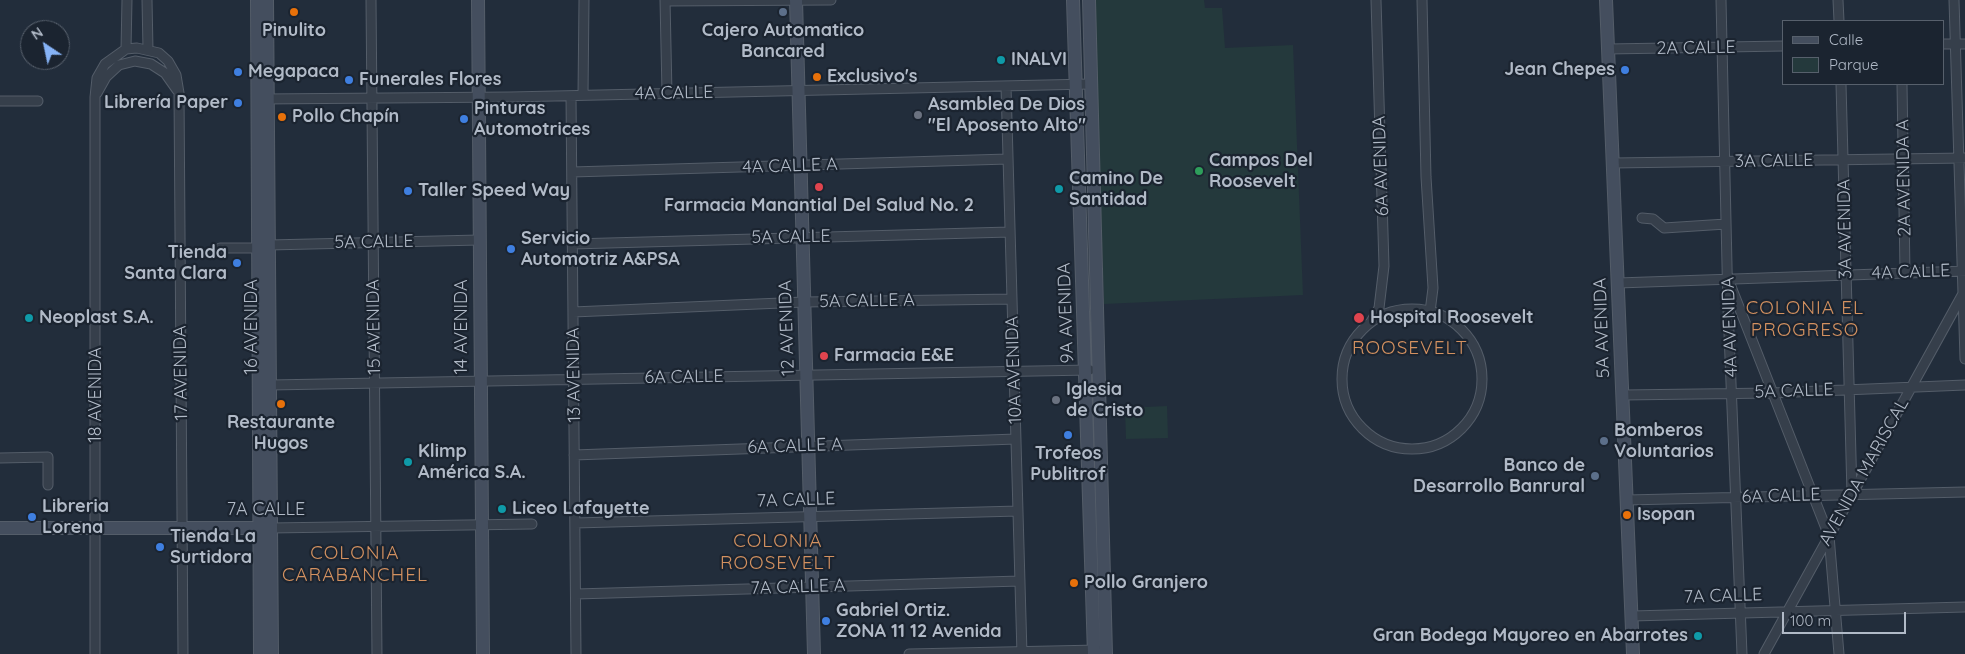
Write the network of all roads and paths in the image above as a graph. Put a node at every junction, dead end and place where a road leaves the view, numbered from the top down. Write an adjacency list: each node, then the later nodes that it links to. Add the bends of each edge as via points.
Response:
1 (127, 0): 25 (street)
2 (148, 0): 27 (street)
3 (256, 0): 41 (street, 16 AVENIDA)
4 (266, 0): 41 (street, 16 AVENIDA)
5 (371, 0): 39 (street, 15 AVENIDA)
6 (478, 0): 40 (street, 14 AVENIDA)
7 (584, 0): 36 (street)
8 (831, 0): 18 (street)
9 (1074, 0): 29 (street, 9A AVENIDA)
10 (1089, 0): 28 (street, 9A AVENIDA)
11 (1376, 0): 71 (street, 6A AVENIDA, via 1384,266 1379,308)
12 (1422, 0): 70 (street, via 1426,177 1433,288)
13 (1606, 0): 26 (street, 5A AVENIDA)
14 (1720, 0): 24 (street, 4A AVENIDA)
15 (1838, 0): 19 (street)
16 (1954, 0): 21 (street)
17 (665, 1): 18 (street); 35 (street)
18 (796, 1): 33 (street, 12 AVENIDA)
19 (1839, 20)
20 (1945, 44): 21 (street)
21 (1955, 44): 22 (street); 44 (street)
22 (1965, 44)
23 (1782, 46): 24 (street, 2A CALLE)
24 (1722, 47): 26 (street, 2A CALLE); 48 (street, 4A AVENIDA)
25 (126, 49): 27 (street, 17 AVENIDA); 38 (street, 18 AVENIDA, via 105,64 97,78)
26 (1608, 49): 49 (street, 5A AVENIDA)
27 (148, 50): 34 (street, 17 AVENIDA, via 168,61 176,75)
28 (1090, 84): 29 (street, 4A CALLE); 73 (street, 9A AVENIDA)
29 (1076, 85): 32 (street, 4A CALLE); 73 (street, 9A AVENIDA)
30 (1841, 85): 47 (street, 3A AVENIDA)
31 (1902, 85): 46 (street, 2A AVENIDA A)
32 (1006, 86): 33 (street, 4A CALLE); 45 (street, 10A AVENIDA)
33 (798, 92): 35 (street, 4A CALLE); 50 (street, 12 AVENIDA)
34 (179, 93): 38 (street, via 165,73 151,64 135,61 119,65 106,77); 102 (street, 17 AVENIDA)
35 (667, 93): 36 (street, 4A CALLE)
36 (583, 95): 37 (street, 4A CALLE)
37 (571, 96): 40 (street, 4A CALLE); 51 (street, 13 AVENIDA)
38 (95, 97): 101 (street, 18 AVENIDA)
39 (372, 98): 40 (street, 4A CALLE); 41 (street, 4A CALLE); 57 (street, 15 AVENIDA)
40 (478, 98): 56 (street, 14 AVENIDA)
41 (262, 99): 59 (street, 16 AVENIDA)
42 (0, 101): 43 (street)
43 (38, 101)
44 (1963, 158): 46 (street, 3A CALLE); 61 (street)
45 (1008, 159): 50 (street, 4A CALLE A); 54 (street, 10A AVENIDA)
46 (1903, 159): 47 (street, 3A CALLE); 62 (street, 2A AVENIDA A)
47 (1843, 160): 48 (street, 3A CALLE); 63 (street, 3A AVENIDA)
48 (1725, 162): 49 (street, 3A CALLE); 53 (street, 4A AVENIDA)
49 (1613, 164): 65 (street, 5A AVENIDA)
50 (800, 166): 51 (street, 4A CALLE A); 55 (street, 12 AVENIDA)
51 (572, 172): 58 (street, 13 AVENIDA)
52 (1642, 218): 53 (street, via 1653,219 1664,228)
53 (1726, 224): 64 (street, 4A AVENIDA)
54 (1010, 232): 55 (street, 5A CALLE); 67 (street, 10A AVENIDA)
55 (802, 236): 58 (street, 5A CALLE); 68 (street, 12 AVENIDA)
56 (479, 240): 57 (street, 5A CALLE); 77 (street, 14 AVENIDA)
57 (373, 242): 59 (street, 5A CALLE); 78 (street, 15 AVENIDA)
58 (572, 244): 69 (street, 13 AVENIDA)
59 (264, 246): 60 (street, 5A CALLE); 79 (street, 16 AVENIDA); 105 (street, 16 AVENIDA)
60 (220, 248)
61 (1964, 271): 62 (street, 4A CALLE); 66 (street)
62 (1905, 273): 63 (street, 4A CALLE)
63 (1846, 275): 64 (street, 4A CALLE); 82 (street, 3A AVENIDA)
64 (1728, 279): 65 (street, 4A CALLE); 83 (street, 4A AVENIDA); 84 (street)
65 (1618, 283): 85 (street, 5A AVENIDA)
66 (1964, 292): 72 (street); 81 (street, AVENIDA MARISCAL)
67 (1012, 299): 68 (street, 5A CALLE A); 74 (street, 10A AVENIDA)
68 (804, 302): 69 (street, 5A CALLE A); 75 (street, 12 AVENIDA)
69 (573, 312): 76 (street, 13 AVENIDA)
70 (1430, 312): 71 (street, via 1396,312); 71 (street, via 1446,318 1465,334 1478,355 1482,372 1479,396 1469,419 1458,432 1429,447 1412,449 1380,442 1366,433 1347,406 1343,367 1355,339)
71 (1366, 328)
72 (1965, 359)
73 (1091, 370): 74 (street, 6A CALLE); 115 (street, 9A AVENIDA)
74 (1014, 371): 75 (street, 6A CALLE); 86 (street, 10A AVENIDA)
75 (806, 375): 76 (street, 6A CALLE); 87 (street, 12 AVENIDA)
76 (574, 379): 77 (street, 6A CALLE); 88 (street, 13 AVENIDA)
77 (479, 381): 78 (street, 6A CALLE); 100 (street, 14 AVENIDA)
78 (375, 383): 79 (street, 6A CALLE); 103 (street, 15 AVENIDA)
79 (270, 385): 105 (street, 16 AVENIDA)
80 (1965, 385): 81 (street, 5A CALLE)
81 (1911, 388): 82 (street, 5A CALLE); 92 (street, AVENIDA MARISCAL)
82 (1849, 389): 84 (street, 5A CALLE); 92 (street, 3A AVENIDA)
83 (1732, 393): 84 (street, 5A CALLE); 85 (street, 5A CALLE); 94 (street, 4A AVENIDA)
84 (1772, 393): 93 (street)
85 (1623, 395): 95 (street, 5A AVENIDA)
86 (1016, 438): 87 (street, 6A CALLE A); 96 (street, 10A AVENIDA)
87 (808, 446): 88 (street, 6A CALLE A); 97 (street, 12 AVENIDA)
88 (574, 455): 98 (street, 13 AVENIDA)
89 (0, 458): 90 (street, via 48,457)
90 (48, 485)
91 (1965, 492): 92 (street, 6A CALLE)
92 (1852, 494): 93 (street, 6A CALLE); 106 (street, AVENIDA MARISCAL)
93 (1813, 496): 94 (street, 6A CALLE); 106 (street)
94 (1735, 498): 95 (street, 6A CALLE); 113 (street, 4A AVENIDA)
95 (1627, 500): 114 (street, 5A AVENIDA)
96 (1018, 511): 97 (street, 7A CALLE); 107 (street, 10A AVENIDA)
97 (810, 517): 98 (street, 7A CALLE); 108 (street, 12 AVENIDA)
98 (575, 523): 109 (street, 13 AVENIDA)
99 (532, 524): 100 (street, 7A CALLE)
100 (481, 526): 103 (street, 7A CALLE); 122 (street, 14 AVENIDA)
101 (95, 527): 102 (street, 7A CALLE); 104 (street, 7A CALLE); 117 (street, 18 AVENIDA)
102 (182, 527): 105 (street, 7A CALLE); 118 (street, 17 AVENIDA)
103 (376, 527): 105 (street, 7A CALLE); 121 (street, 15 AVENIDA)
104 (0, 528)
105 (265, 528): 119 (street, 16 AVENIDA); 120 (street, 16 AVENIDA)
106 (1829, 536): 111 (street); 112 (street, AVENIDA MARISCAL)
107 (1020, 581): 108 (street, 7A CALLE A); 116 (street, 10A AVENIDA)
108 (812, 587): 109 (street, 7A CALLE A); 124 (street, 12 AVENIDA)
109 (576, 594): 123 (street, 13 AVENIDA)
110 (1965, 606): 111 (street, 7A CALLE)
111 (1835, 610): 112 (street, 7A CALLE); 129 (street)
112 (1787, 612): 113 (street, 7A CALLE); 128 (street, AVENIDA MARISCAL)
113 (1739, 613): 114 (street, 7A CALLE); 127 (street, 4A AVENIDA)
114 (1632, 616): 126 (street, 5A AVENIDA)
115 (1100, 652): 116 (street)
116 (1022, 653): 125 (street)
117 (95, 654)
118 (183, 654)
119 (260, 654)
120 (272, 654)
121 (377, 654)
122 (483, 654)
123 (576, 654)
124 (814, 654)
125 (908, 654)
126 (1633, 654)
127 (1742, 654)
128 (1764, 654)
129 (1839, 654)

